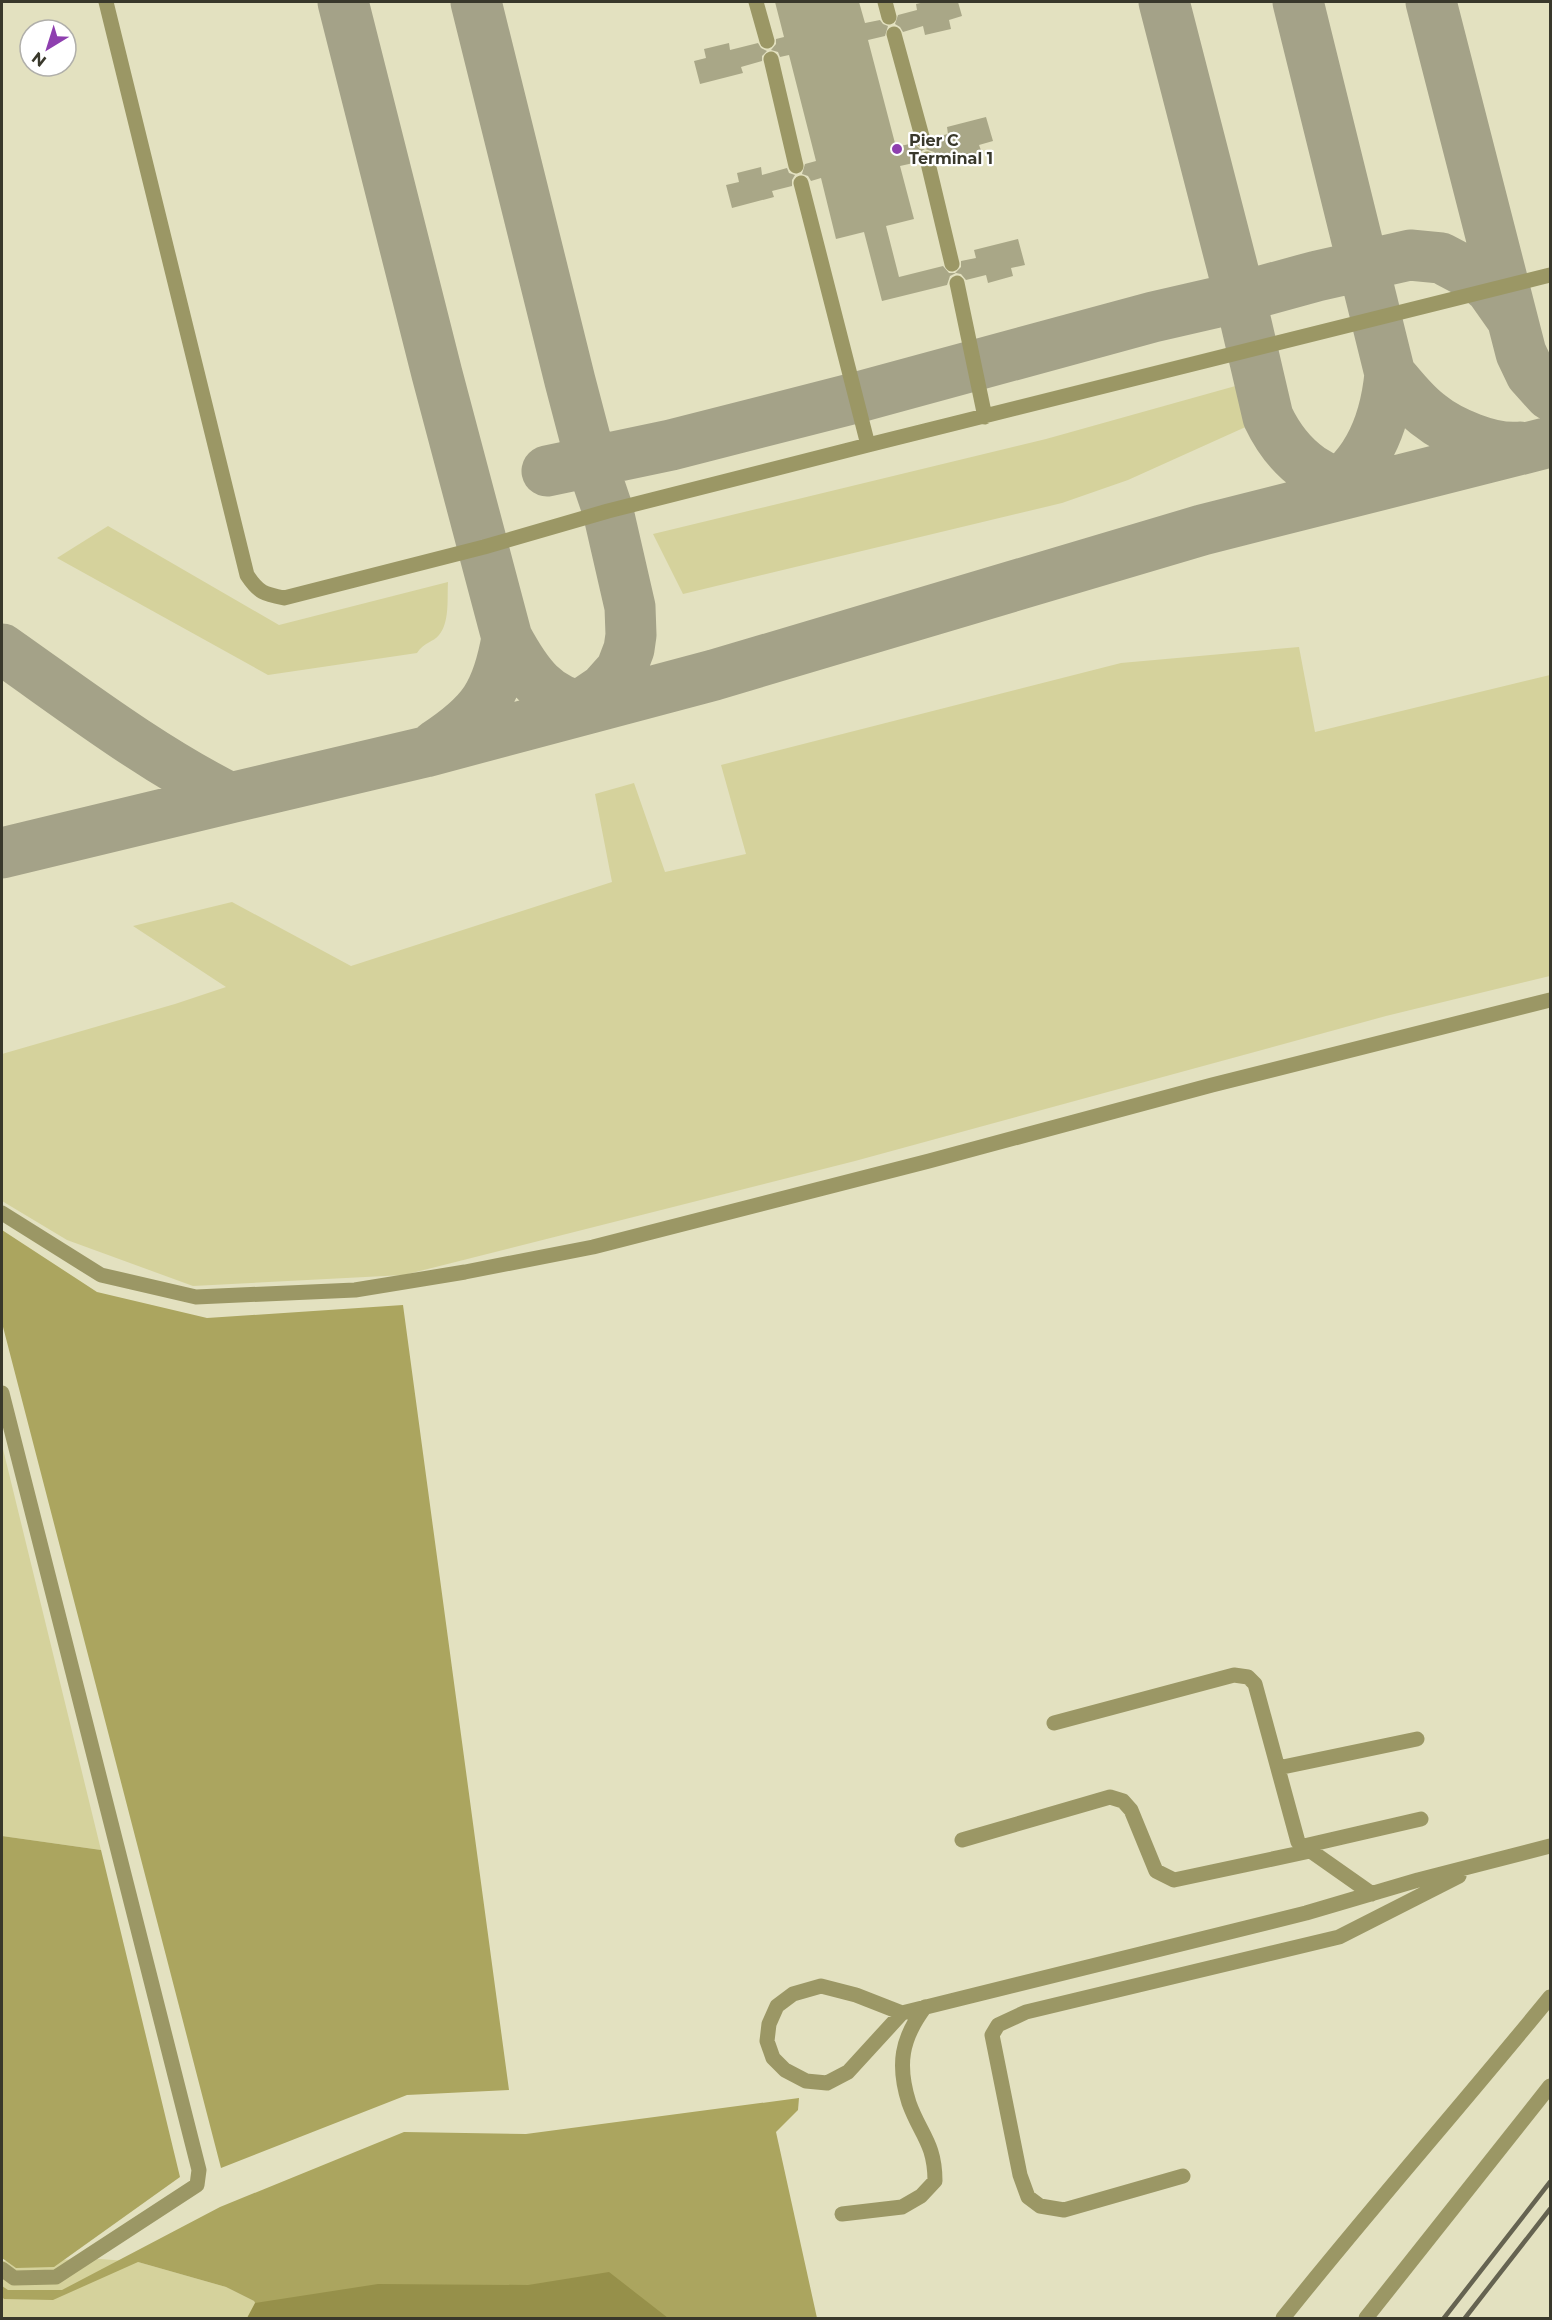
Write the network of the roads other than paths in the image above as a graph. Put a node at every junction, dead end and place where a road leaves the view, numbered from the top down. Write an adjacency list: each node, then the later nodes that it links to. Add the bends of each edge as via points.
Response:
1 (106, 2): 16 (street, via 247,575 264,594 284,598)
2 (756, 2): 6 (street)
3 (885, 2): 4 (street)
4 (889, 17)
5 (894, 34): 8 (street)
6 (767, 41)
7 (771, 59): 10 (street)
8 (922, 140)
9 (927, 159): 12 (street)
10 (796, 166)
11 (801, 183): 16 (street)
12 (952, 264)
13 (1551, 275): 15 (street)
14 (957, 283): 15 (street)
15 (985, 417): 16 (street)
16 (868, 445)
17 (1551, 1000): 18 (street, via 593,1247 354,1290 196,1297 101,1275)
18 (2, 1213)
19 (2, 1393): 35 (street, via 199,2170 197,2184 56,2277 14,2278)
20 (1054, 1723): 22 (street, via 1234,1675 1248,1677 1255,1684)
21 (1417, 1739): 22 (street)
22 (1278, 1768): 26 (street, via 1298,1842)
23 (1421, 1819): 26 (street)
24 (962, 1840): 26 (street, via 1110,1797 1131,1810 1156,1871 1174,1880)
25 (1551, 1846): 27 (street)
26 (1307, 1848): 28 (street)
27 (1486, 1863): 28 (street); 33 (street, via 1339,1937 1026,2012 998,2025 992,2035 1020,2175 1028,2197 1040,2206 1064,2210)
28 (1372, 1894): 30 (street)
29 (1551, 1997): 36 (street, via 1349,2235)
30 (925, 2007): 31 (street); 34 (street, via 903,2047 902,2065 909,2103 933,2157 935,2181 921,2196 902,2207)
31 (902, 2013): 31 (street, via 820,1986 793,1994 777,2006 767,2041 773,2058 785,2070 806,2081 827,2083 848,2072)
32 (1551, 2086): 37 (street)
33 (1183, 2176)
34 (842, 2214)
35 (2, 2270)
36 (1283, 2319)
37 (1366, 2319)

